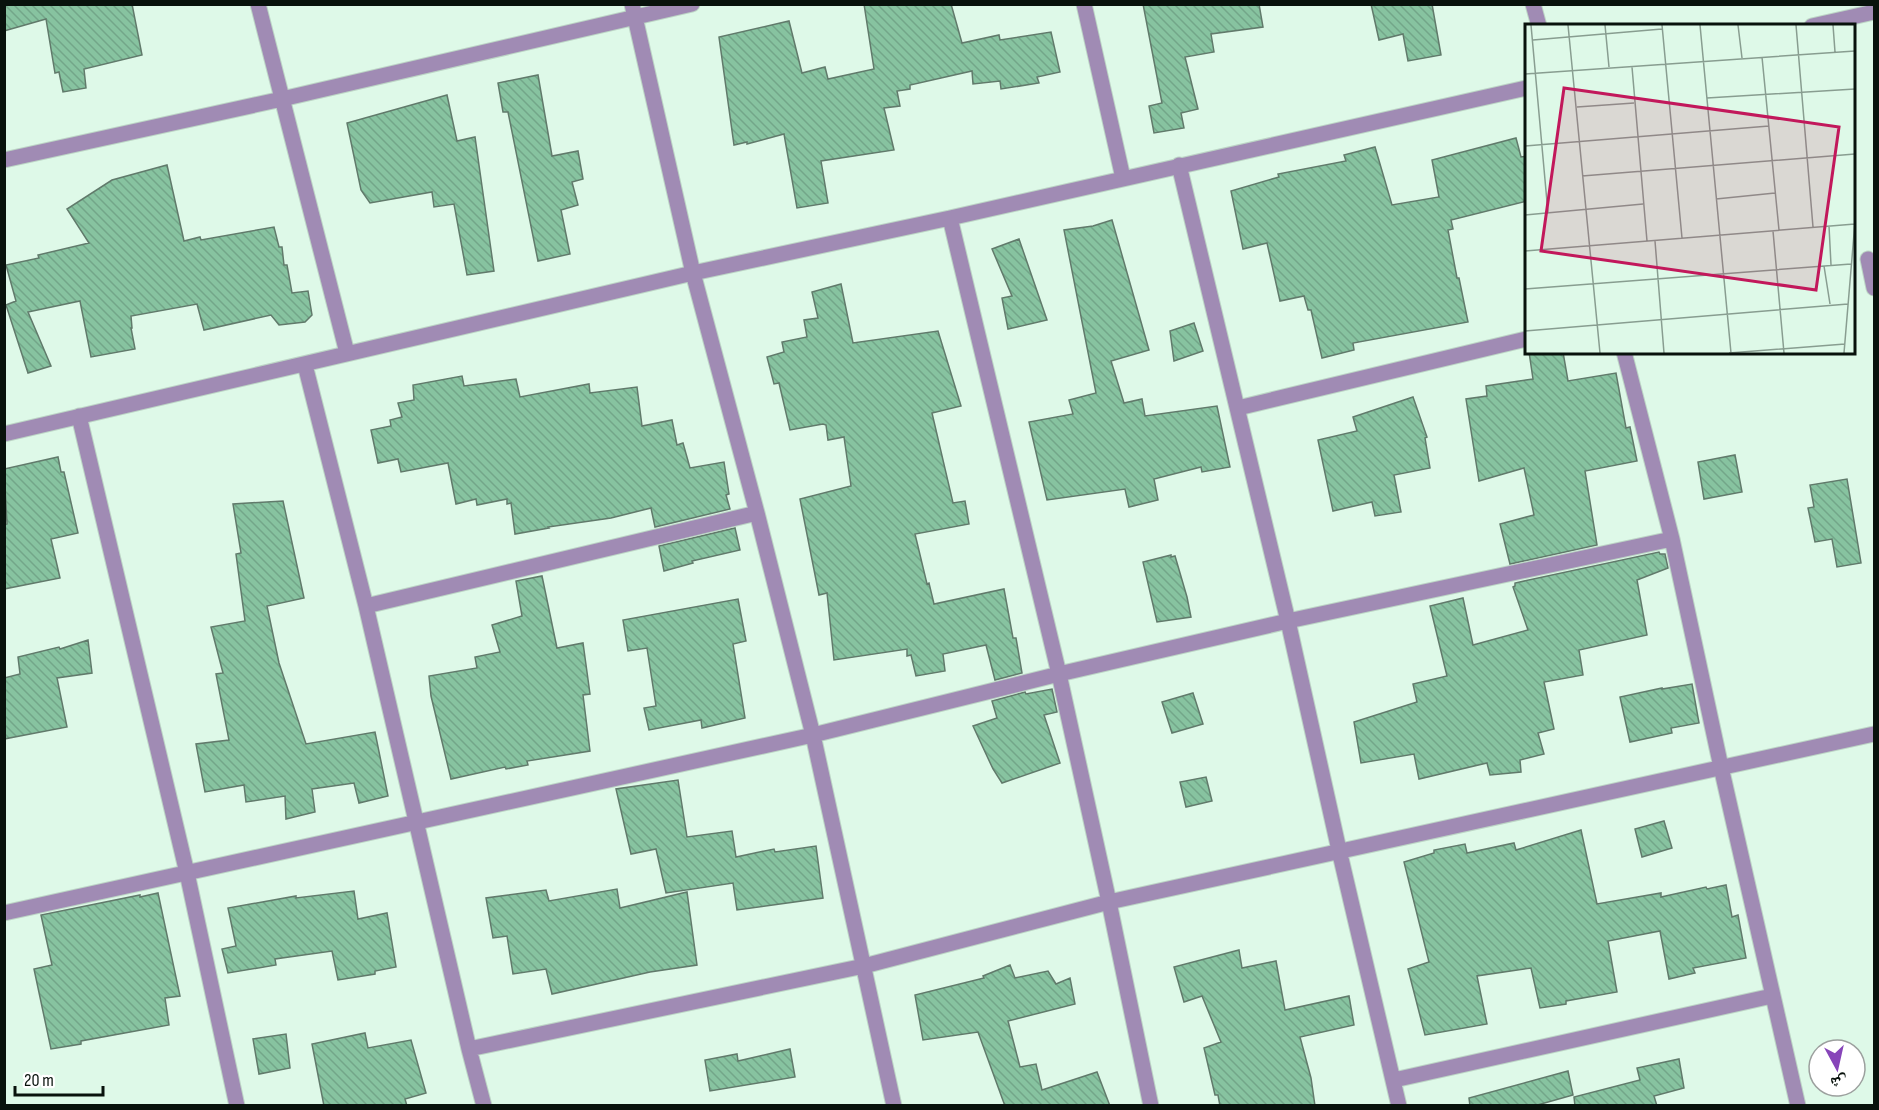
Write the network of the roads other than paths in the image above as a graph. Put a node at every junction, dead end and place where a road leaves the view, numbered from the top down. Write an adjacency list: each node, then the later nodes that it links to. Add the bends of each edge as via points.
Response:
1 (258, 4): 10 (street)
2 (692, 4): 5 (street)
3 (1084, 4): 13 (street)
4 (1533, 4): 7 (street)
5 (633, 11): 10 (street); 16 (street)
6 (1875, 12): 8 (street)
7 (1538, 24)
8 (1821, 24)
9 (1525, 88): 12 (street)
10 (282, 99): 11 (street); 19 (street)
11 (4, 160)
12 (1179, 165): 13 (street); 22 (street)
13 (1123, 178): 14 (street)
14 (950, 218): 16 (street); 29 (street)
15 (1865, 260): 17 (street)
16 (693, 273): 19 (street); 25 (street)
17 (1875, 288)
18 (1525, 339): 22 (street)
19 (347, 353): 21 (street)
20 (1625, 354): 26 (street)
21 (305, 365): 23 (street); 27 (street)
22 (1238, 408): 28 (street)
23 (79, 416): 24 (street); 35 (street)
24 (4, 434)
25 (757, 513): 27 (street); 31 (street)
26 (1672, 539): 28 (street); 32 (street)
27 (366, 606): 33 (street)
28 (1288, 621): 29 (street); 34 (street)
29 (1059, 674): 31 (street); 36 (street)
30 (1875, 734): 32 (street)
31 (813, 735): 33 (street); 38 (street)
32 (1721, 767): 34 (street); 39 (street)
33 (416, 822): 35 (street); 40 (street)
34 (1339, 850): 36 (street); 41 (street)
35 (187, 873): 37 (street); 42 (street)
36 (1109, 902): 38 (street); 45 (street)
37 (4, 913)
38 (864, 966): 40 (street); 44 (street)
39 (1772, 996): 41 (street); 47 (street)
40 (469, 1049): 43 (street)
41 (1394, 1080): 46 (street)
42 (237, 1106)
43 (484, 1106)
44 (894, 1106)
45 (1151, 1106)
46 (1399, 1106)
47 (1798, 1106)

